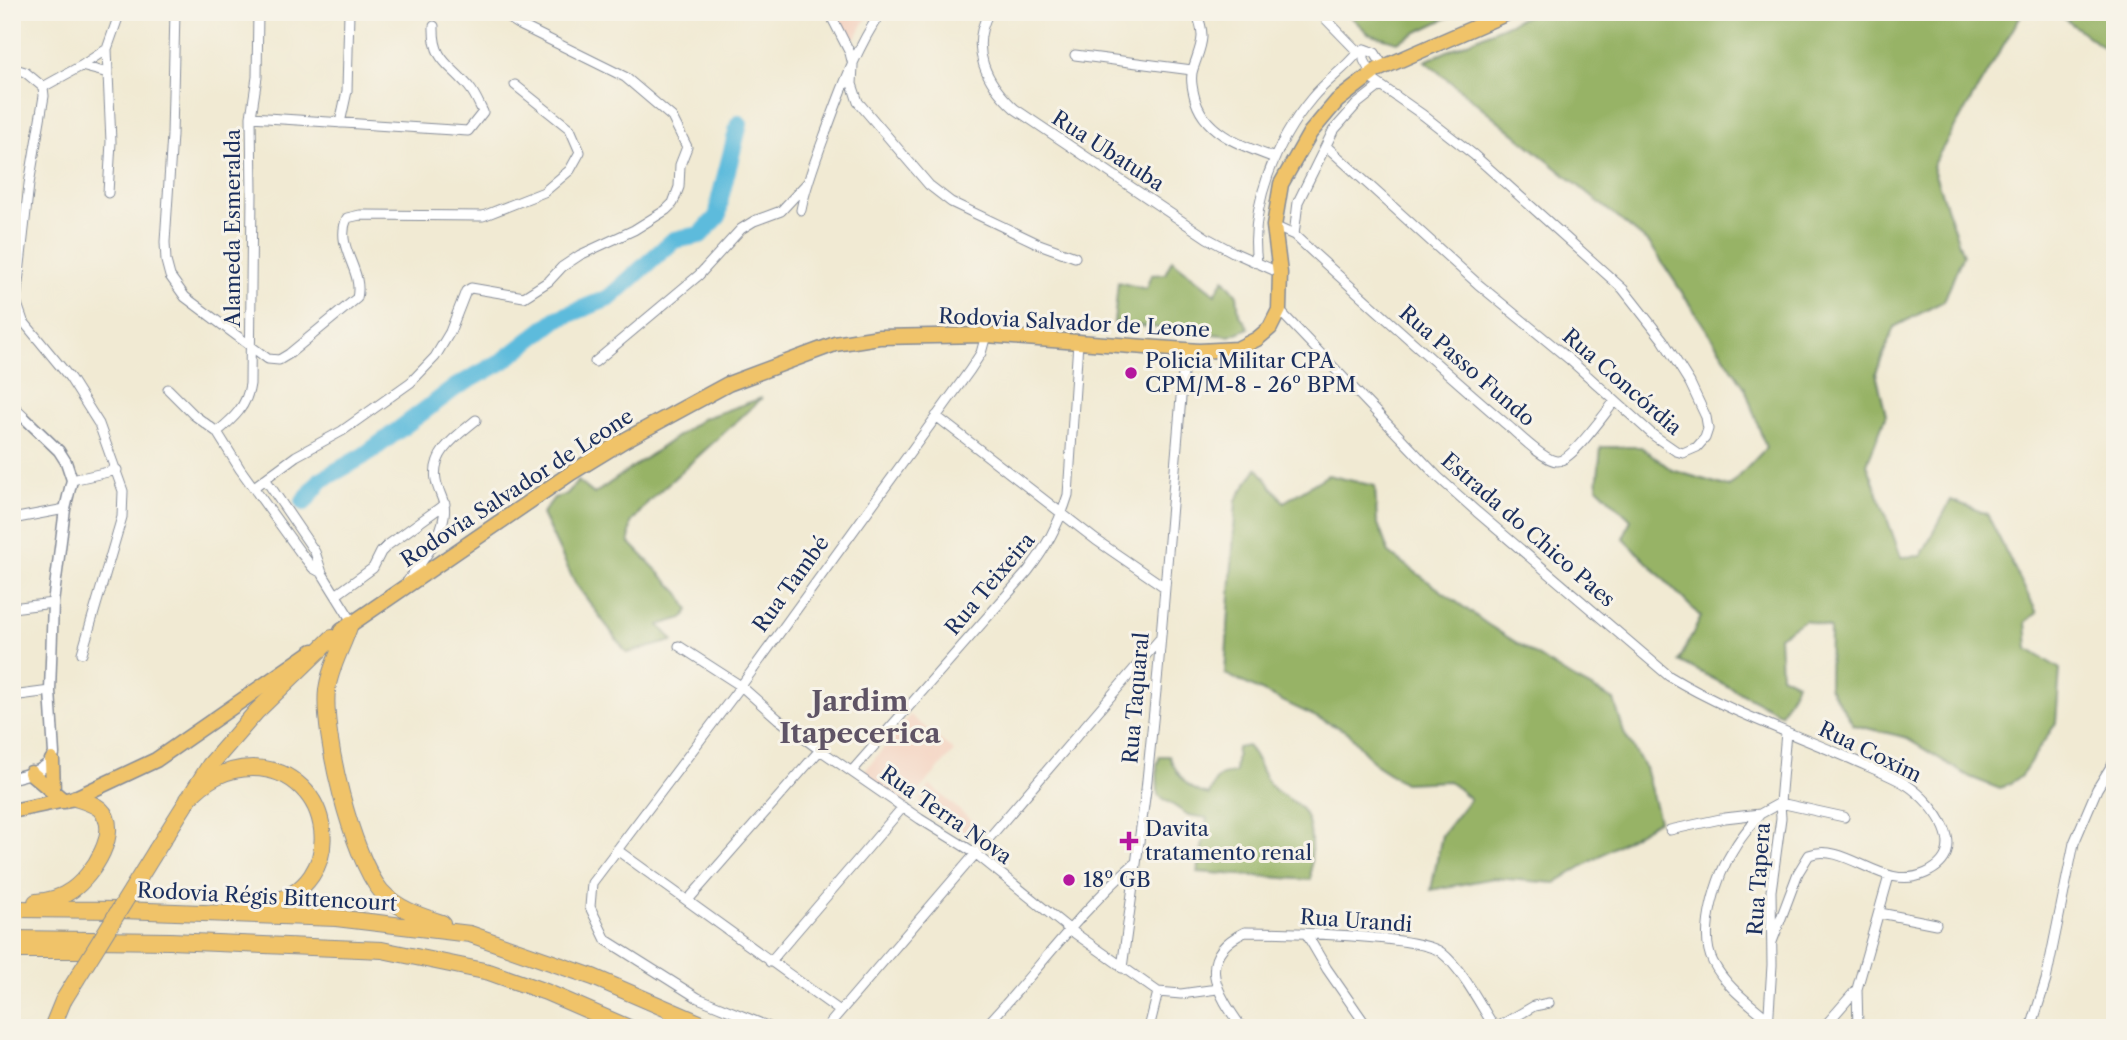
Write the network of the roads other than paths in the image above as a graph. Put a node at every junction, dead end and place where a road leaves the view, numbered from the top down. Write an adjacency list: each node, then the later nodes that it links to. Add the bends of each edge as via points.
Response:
1 (120, 12): 13 (street)
2 (175, 12): 41 (street, via 166,261 170,276 186,297)
3 (258, 12): 25 (street, Alameda Esmeralda)
4 (349, 12): 26 (street, via 347,90)
5 (500, 12): 52 (street, via 625,77 672,117 687,147 673,203 634,230 580,255 524,297 466,290 450,332 435,357 411,382)
6 (829, 12): 16 (street)
7 (881, 12): 16 (street)
8 (989, 12): 35 (street, Rua Ubatuba, via 980,52 987,74 1003,98 1207,238)
9 (1196, 12): 19 (street, via 1202,46)
10 (1318, 12): 14 (street, Rua Concórdia)
11 (1510, 12): 20 (main road)
12 (434, 26): 26 (street, via 438,55 471,89 483,112 468,131)
13 (107, 49): 17 (street); 21 (street)
14 (1361, 51): 20 (street, Rua Concórdia, via 1375,53); 28 (street, via 1318,91)
15 (1075, 55): 19 (street)
16 (853, 65): 29 (street); 34 (street, via 852,84 859,102 942,196 1038,244)
17 (81, 66): 21 (street); 24 (street)
18 (12, 68): 24 (street)
19 (1192, 70): 28 (street, via 1195,103 1209,125)
20 (1374, 72): 23 (street, Rua Concórdia); 32 (main road, via 1337,101 1310,133 1281,184)
21 (108, 73): 30 (street)
22 (515, 85): 41 (street, via 570,129 580,152 570,170 544,192 483,216 347,218 342,229 359,289 357,298 279,360 268,359)
23 (1380, 86): 27 (street, via 1343,118); 45 (street, Rua Concórdia, via 1474,155 1623,289 1690,383 1706,417 1705,438 1690,451 1675,451)
24 (43, 87): 37 (street)
25 (251, 117): 26 (street); 41 (street, Alameda Esmeralda)
26 (340, 123)
27 (1326, 146): 33 (street, via 1298,202); 45 (street, Rua Concórdia)
28 (1275, 158): 35 (street, via 1258,219)
29 (808, 182): 31 (street); 43 (street, via 781,211 741,229 699,275)
30 (108, 193)
31 (801, 210)
32 (1274, 226): 33 (street, Rua Passo Fundo); 36 (main road)
33 (1294, 235): 45 (street, Rua Passo Fundo, via 1554,461 1573,451)
34 (1075, 257)
35 (1257, 263): 36 (street, Rua Ubatuba)
36 (1280, 273): 38 (main road)
37 (14, 301): 50 (street, via 23,321 70,378 99,424)
38 (1279, 310): 42 (main road, Rodovia Salvador de Leone, via 1270,328 1237,349); 72 (street, Estrada do Chico Paes, via 1438,477 1670,676)
39 (986, 335): 40 (main road, Rodovia Salvador de Leone); 47 (street, Rua També, via 981,353); 60 (main road, Rodovia Salvador de Leone, via 863,338 824,347 728,384 571,473)
40 (1078, 342): 42 (main road, Rodovia Salvador de Leone); 56 (street, Rua Teixeira, via 1071,476)
41 (250, 346): 49 (street, Alameda Esmeralda, via 247,400)
42 (1185, 350): 59 (street, Rua Taquaral)
43 (595, 362)
44 (168, 389): 49 (street)
45 (1615, 401)
46 (12, 406): 51 (street, via 59,451)
47 (936, 416): 56 (street); 69 (street, Rua També)
48 (476, 420): 54 (street, via 439,456 436,480)
49 (217, 432): 53 (street)
50 (117, 470): 51 (street); 68 (street, via 123,491 122,517)
51 (72, 480): 55 (street)
52 (266, 480): 53 (street); 58 (street, via 315,552)
53 (254, 487): 58 (street, via 307,562)
54 (445, 504): 60 (street, via 439,533); 61 (street, via 388,545 373,568)
55 (65, 509): 57 (street); 62 (street)
56 (1062, 514): 59 (street); 76 (street, Rua Teixeira, via 1028,571)
57 (12, 519)
58 (323, 573): 61 (street)
59 (1163, 586): 66 (street, Rua Taquaral)
60 (399, 592): 64 (main road, Rodovia Salvador de Leone)
61 (336, 595): 64 (street)
62 (53, 603): 63 (street); 70 (street)
63 (12, 608)
64 (351, 623): 65 (main road, Rodovia Salvador de Leone); 98 (highway, via 330,678 327,717 358,850 373,879 394,903)
65 (332, 638): 79 (main road, Rodovia Salvador de Leone, via 156,760); 80 (highway, via 239,731)
66 (1159, 640): 88 (street); 89 (street, Rua Taquaral, via 1146,790)
67 (679, 646): 69 (street, Rua Terra Nova)
68 (82, 653)
69 (741, 686): 73 (street, Rua Terra Nova); 87 (street, Rua També)
70 (50, 691): 71 (street); 74 (street)
71 (12, 696)
72 (1786, 732): 81 (street, Rua Tapera); 90 (street, Rua Coxim, via 1906,785 1938,814 1948,843 1940,863 1920,875)
73 (820, 750): 76 (street, Rua Terra Nova); 91 (street)
74 (51, 760): 77 (street); 79 (main road)
75 (2115, 760): 125 (street, via 2074,843 2049,967)
76 (852, 771): 82 (street, Rua Terra Nova)
77 (32, 773): 78 (street); 79 (main road)
78 (12, 778)
79 (64, 797): 83 (main road, Rodovia Salvador de Leone); 92 (highway, via 93,804 106,816 108,833 99,859 65,895)
80 (188, 799): 94 (highway, via 230,769 280,773 306,792 318,813 324,839 320,863 297,891 267,904); 111 (highway, bridge)
81 (1780, 803): 84 (street); 85 (street); 102 (street, Rua Tapera, via 1771,891)
82 (903, 807): 88 (street, Rua Terra Nova); 104 (street)
83 (12, 811)
84 (1760, 814): 86 (street); 112 (street, via 1724,869 1713,903 1708,944 1712,960 1731,987)
85 (1844, 817)
86 (1670, 830)
87 (617, 850): 91 (street); 116 (street, Rua També, via 592,883 590,907 606,940 698,998)
88 (975, 853): 97 (street, Rua Terra Nova); 110 (street)
89 (1134, 864): 97 (street); 105 (street, Rua Taquaral)
90 (1889, 876): 95 (street); 102 (street, Rua Coxim, via 1825,853 1809,855)
91 (688, 900): 104 (street)
92 (12, 902)
93 (12, 909): 94 (highway, Rodovia Régis Bittencourt)
94 (121, 910): 98 (highway, Rodovia Régis Bittencourt, via 336,918)
95 (1880, 913): 96 (street); 107 (street)
96 (1936, 924)
97 (1069, 929): 105 (street, Rua Terra Nova); 118 (street)
98 (470, 934): 115 (highway, Rodovia Régis Bittencourt, via 593,977)
99 (1307, 935): 106 (street, Rua Urandi, via 1245,932 1233,937 1214,971); 121 (street); 122 (street, Rua Urandi, via 1436,948 1454,966)
100 (12, 939): 101 (highway)
101 (139, 941): 103 (highway, via 107,950); 114 (highway, via 338,947 409,955 489,972)
102 (1772, 942): 112 (street, Rua Tapera)
103 (12, 950)
104 (770, 962): 110 (street)
105 (1122, 968): 108 (street)
106 (1217, 989): 108 (street); 120 (street)
107 (1857, 989): 123 (street); 124 (street)
108 (1158, 992): 119 (street)
109 (1549, 1003): 122 (street, via 1534,1006)
110 (840, 1011): 117 (street)
111 (58, 1014): 113 (highway)
112 (1769, 1024)
113 (44, 1028)
114 (629, 1028)
115 (711, 1028)
116 (772, 1028)
117 (826, 1028)
118 (984, 1028)
119 (1149, 1028)
120 (1242, 1028)
121 (1368, 1028)
122 (1495, 1028)
123 (1824, 1028)
124 (1858, 1028)
125 (2031, 1028)

